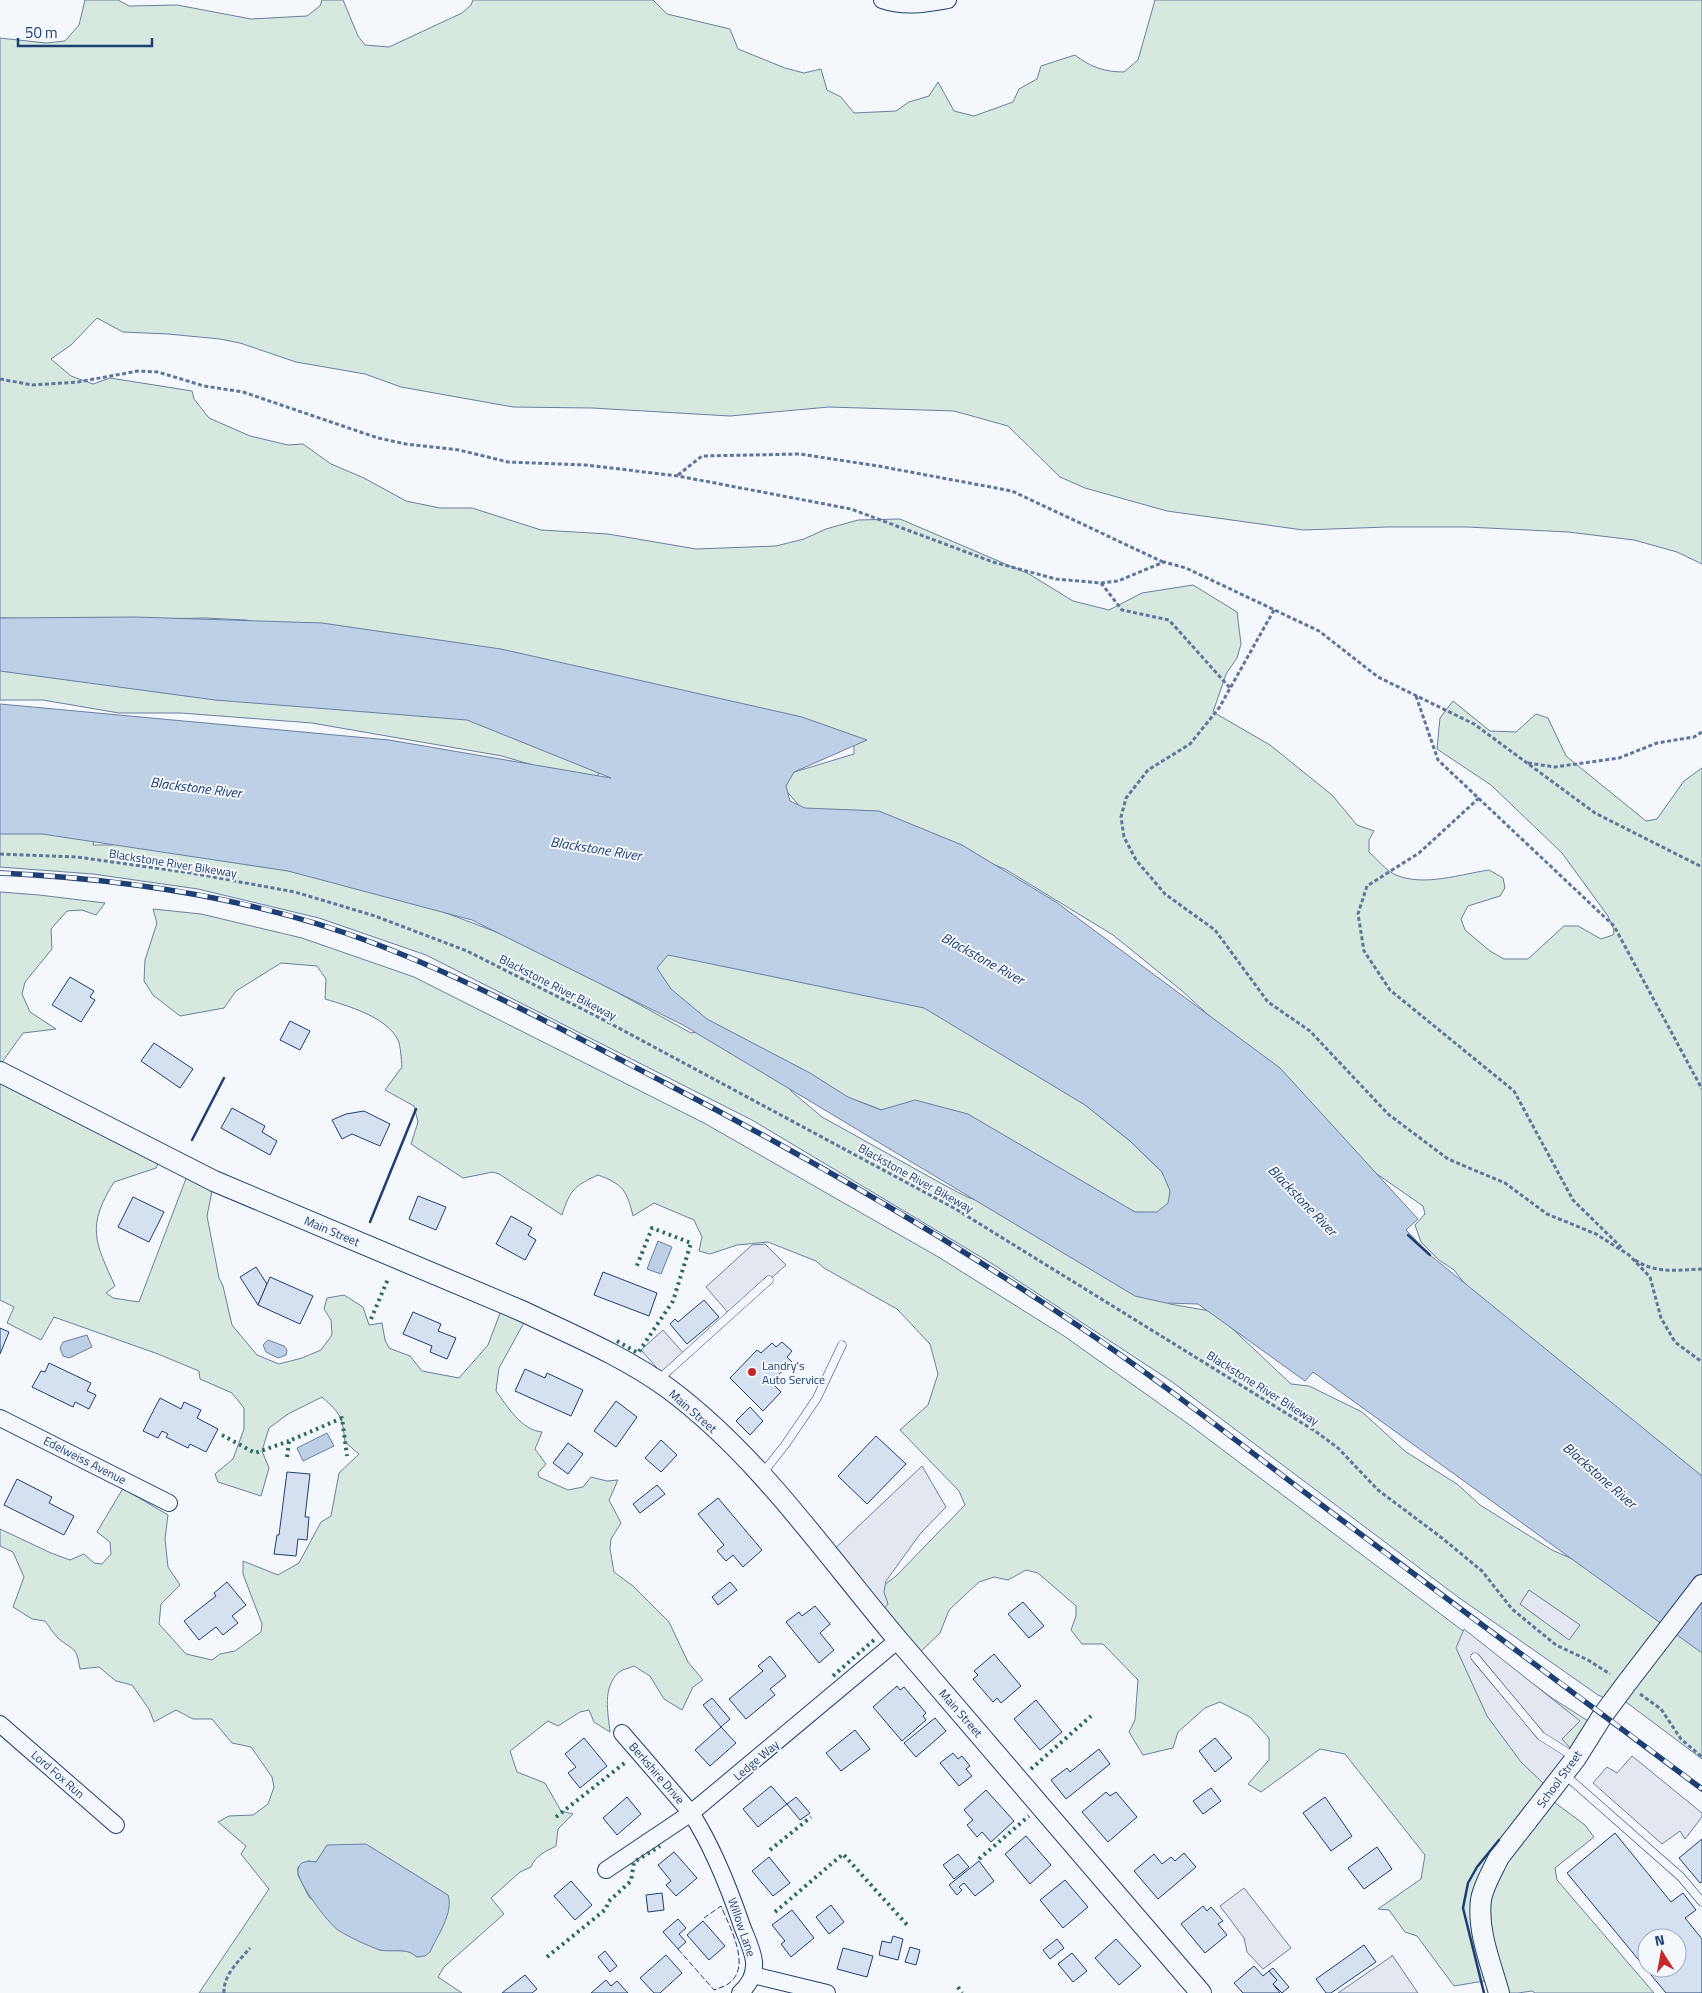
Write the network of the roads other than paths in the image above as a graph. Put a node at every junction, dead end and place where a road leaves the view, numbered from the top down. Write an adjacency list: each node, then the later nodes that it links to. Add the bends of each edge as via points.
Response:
1 (882, 0): 2 (street, via 895,5 920,5)
2 (948, 0)
3 (0, 1072): 6 (street, Main Street, via 214,1181 522,1311 604,1350)
4 (769, 1280): 6 (lane)
5 (842, 1344): 8 (lane, via 817,1398)
6 (656, 1381): 8 (street, Main Street, via 696,1411)
7 (0, 1418): 9 (street, Edelweiss Avenue)
8 (761, 1476): 11 (street, Main Street)
9 (169, 1503)
10 (1702, 1585): 15 (street, School Street, via 1603,1715)
11 (898, 1640): 16 (street, Ledge Way); 23 (street, Main Street)
12 (1475, 1657): 15 (lane, via 1540,1736)
13 (0, 1724): 17 (street, Lord Fox Run)
14 (622, 1733): 16 (street, Berkshire Drive)
15 (1570, 1766): 19 (lane); 24 (street, School Street, via 1504,1853 1490,1875 1481,1899 1483,1935)
16 (691, 1813): 18 (street, Ledge Way); 20 (street, Willow Lane, via 733,1900 752,1952)
17 (116, 1825)
18 (606, 1870)
19 (1702, 1902)
20 (753, 1975): 21 (street); 22 (street, Willow Lane)
21 (740, 1993)
22 (826, 1993)
23 (1201, 1993)
24 (1499, 1993)

